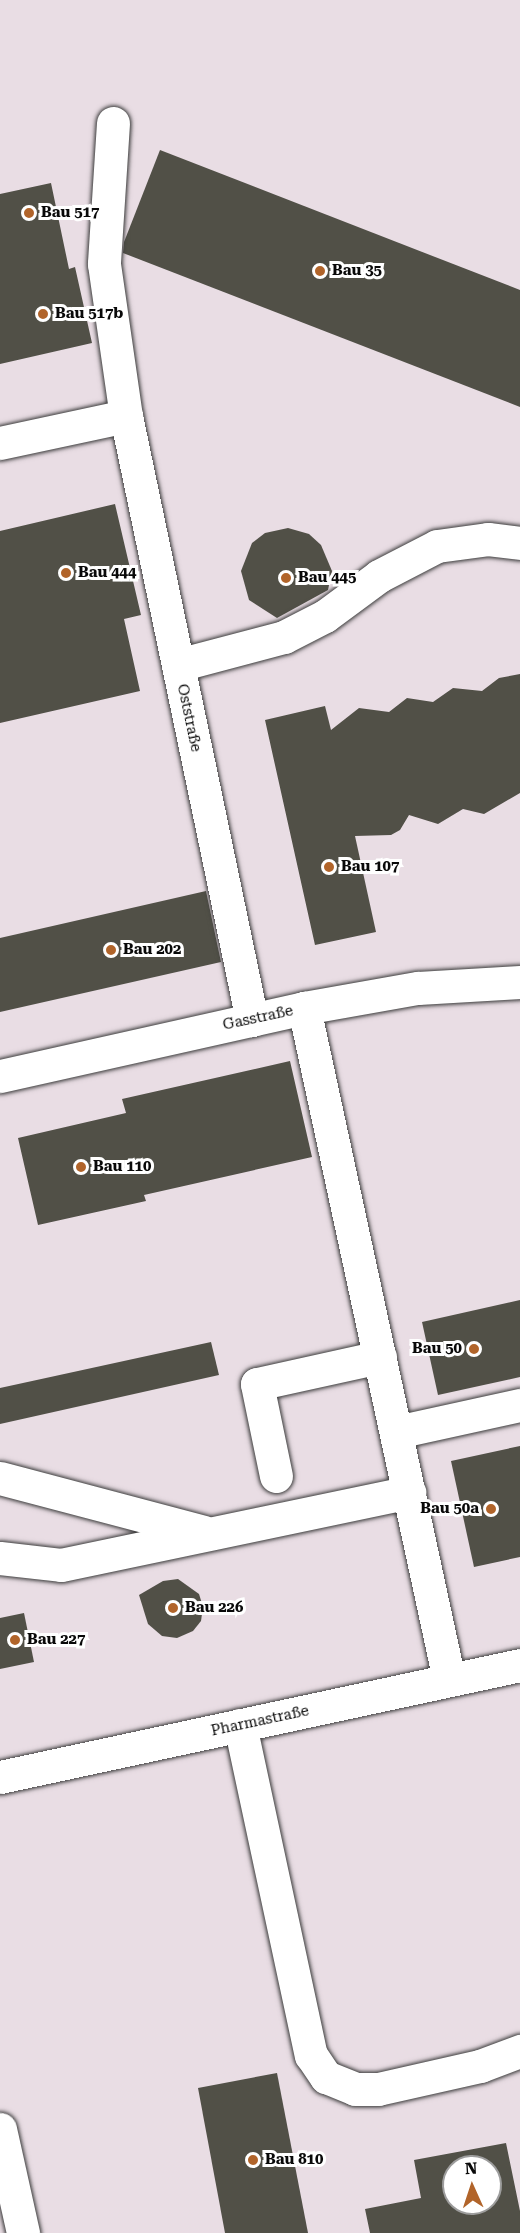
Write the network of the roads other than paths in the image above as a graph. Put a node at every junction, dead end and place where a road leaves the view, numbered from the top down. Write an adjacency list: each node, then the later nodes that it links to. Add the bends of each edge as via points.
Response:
1 (113, 123): 2 (street, Oststraße, via 104,264)
2 (126, 416): 3 (street); 5 (street, Oststraße)
3 (0, 442)
4 (520, 543): 5 (street, via 488,539 437,546 379,576 325,616 284,637)
5 (178, 665): 8 (street, Oststraße)
6 (520, 982): 7 (street, Gasstraße, via 418,988)
7 (304, 1008): 8 (street, Gasstraße); 10 (street)
8 (252, 1020): 9 (street, Gasstraße)
9 (0, 1076)
10 (380, 1357): 12 (street); 13 (street, via 257,1384)
11 (520, 1405): 12 (street)
12 (396, 1432): 15 (street)
13 (276, 1476)
14 (0, 1478): 16 (street)
15 (409, 1492): 16 (street); 19 (street)
16 (211, 1534): 17 (street, via 61,1565)
17 (0, 1558)
18 (520, 1665): 19 (street, Pharmastraße)
19 (449, 1680): 20 (street, Pharmastraße)
20 (240, 1725): 21 (street, Pharmastraße); 22 (street, via 311,2055 326,2077 355,2089 378,2089 480,2066)
21 (0, 1777)
22 (520, 2052)
23 (0, 2129): 24 (street)
24 (23, 2233)

